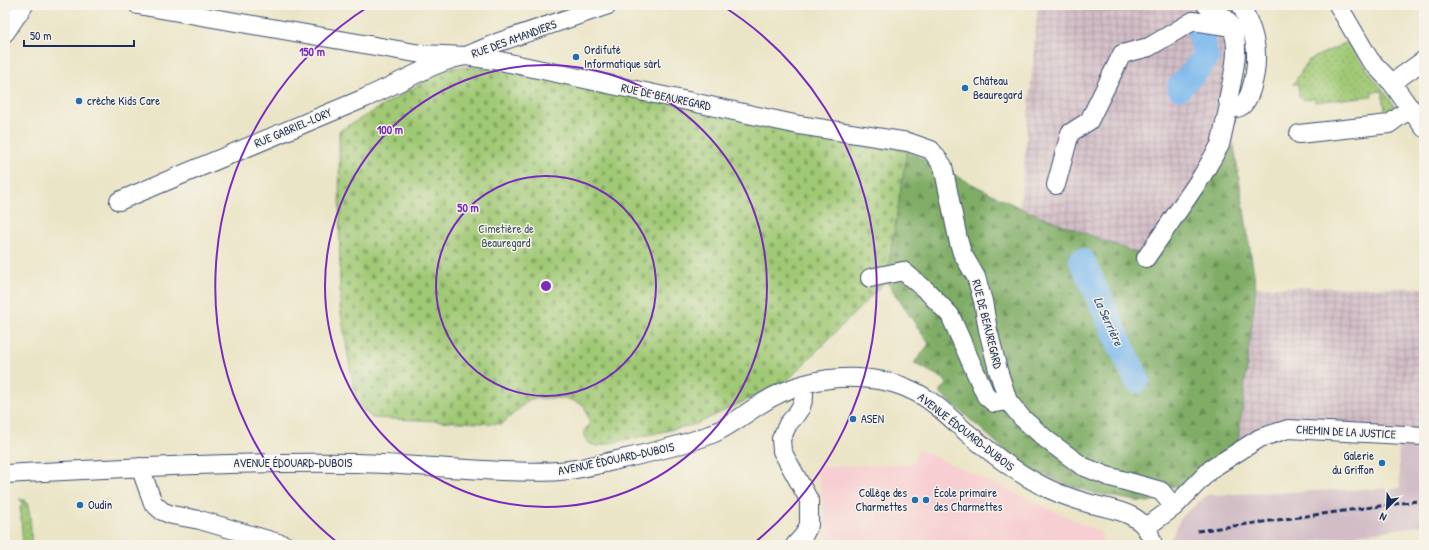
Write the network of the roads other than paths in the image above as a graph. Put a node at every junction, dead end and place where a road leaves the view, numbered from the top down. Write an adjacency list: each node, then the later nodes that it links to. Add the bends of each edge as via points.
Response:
1 (24, 5): 8 (street)
2 (138, 5): 9 (street, RUE DE BEAUREGARD, via 421,54)
3 (608, 5): 9 (street, RUE DES AMANDIERS)
4 (1206, 5): 7 (street)
5 (1241, 5): 12 (street, via 1252,28 1256,58 1254,79 1247,100 1242,106)
6 (1338, 5): 11 (street, via 1370,60)
7 (1232, 27): 12 (street, via 1236,44 1236,63 1228,101); 16 (street, via 1193,21 1149,47 1122,54 1088,121 1070,133)
8 (5, 33)
9 (466, 56): 17 (street, RUE GABRIEL-LORY, via 433,66 365,98); 21 (street, RUE DE BEAUREGARD, via 500,61 799,125 908,142 931,150 943,166 958,239 962,253 976,277 996,363)
10 (1424, 60): 11 (street)
11 (1392, 83): 13 (street)
12 (1231, 106): 18 (street, via 1220,145)
13 (1411, 108): 14 (street); 15 (street, via 1389,124)
14 (1424, 128)
15 (1299, 134)
16 (1056, 185)
17 (120, 201)
18 (1146, 258)
19 (870, 278): 21 (street, via 903,271 927,292 950,314 986,396 994,403)
20 (804, 384): 23 (street, AVENUE ÉDOUARD-DUBOIS, via 760,404 716,432 687,444 557,472 356,463); 26 (street, AVENUE ÉDOUARD-DUBOIS, via 830,378 855,378 879,380 913,390 1023,476 1070,498 1122,510); 28 (street, via 801,406 782,438 782,451 809,500 809,525)
21 (1008, 401): 25 (street, via 1022,418 1047,440 1082,466 1161,491)
22 (1424, 436): 25 (street, CHEMIN DE LA JUSTICE, via 1288,428 1260,438 1210,469)
23 (140, 467): 24 (street, AVENUE ÉDOUARD-DUBOIS); 27 (street, via 153,502 162,511)
24 (5, 474)
25 (1174, 507): 26 (street, CHEMIN DE LA JUSTICE)
26 (1144, 526): 29 (street)
27 (285, 545)
28 (795, 545)
29 (1153, 545)

